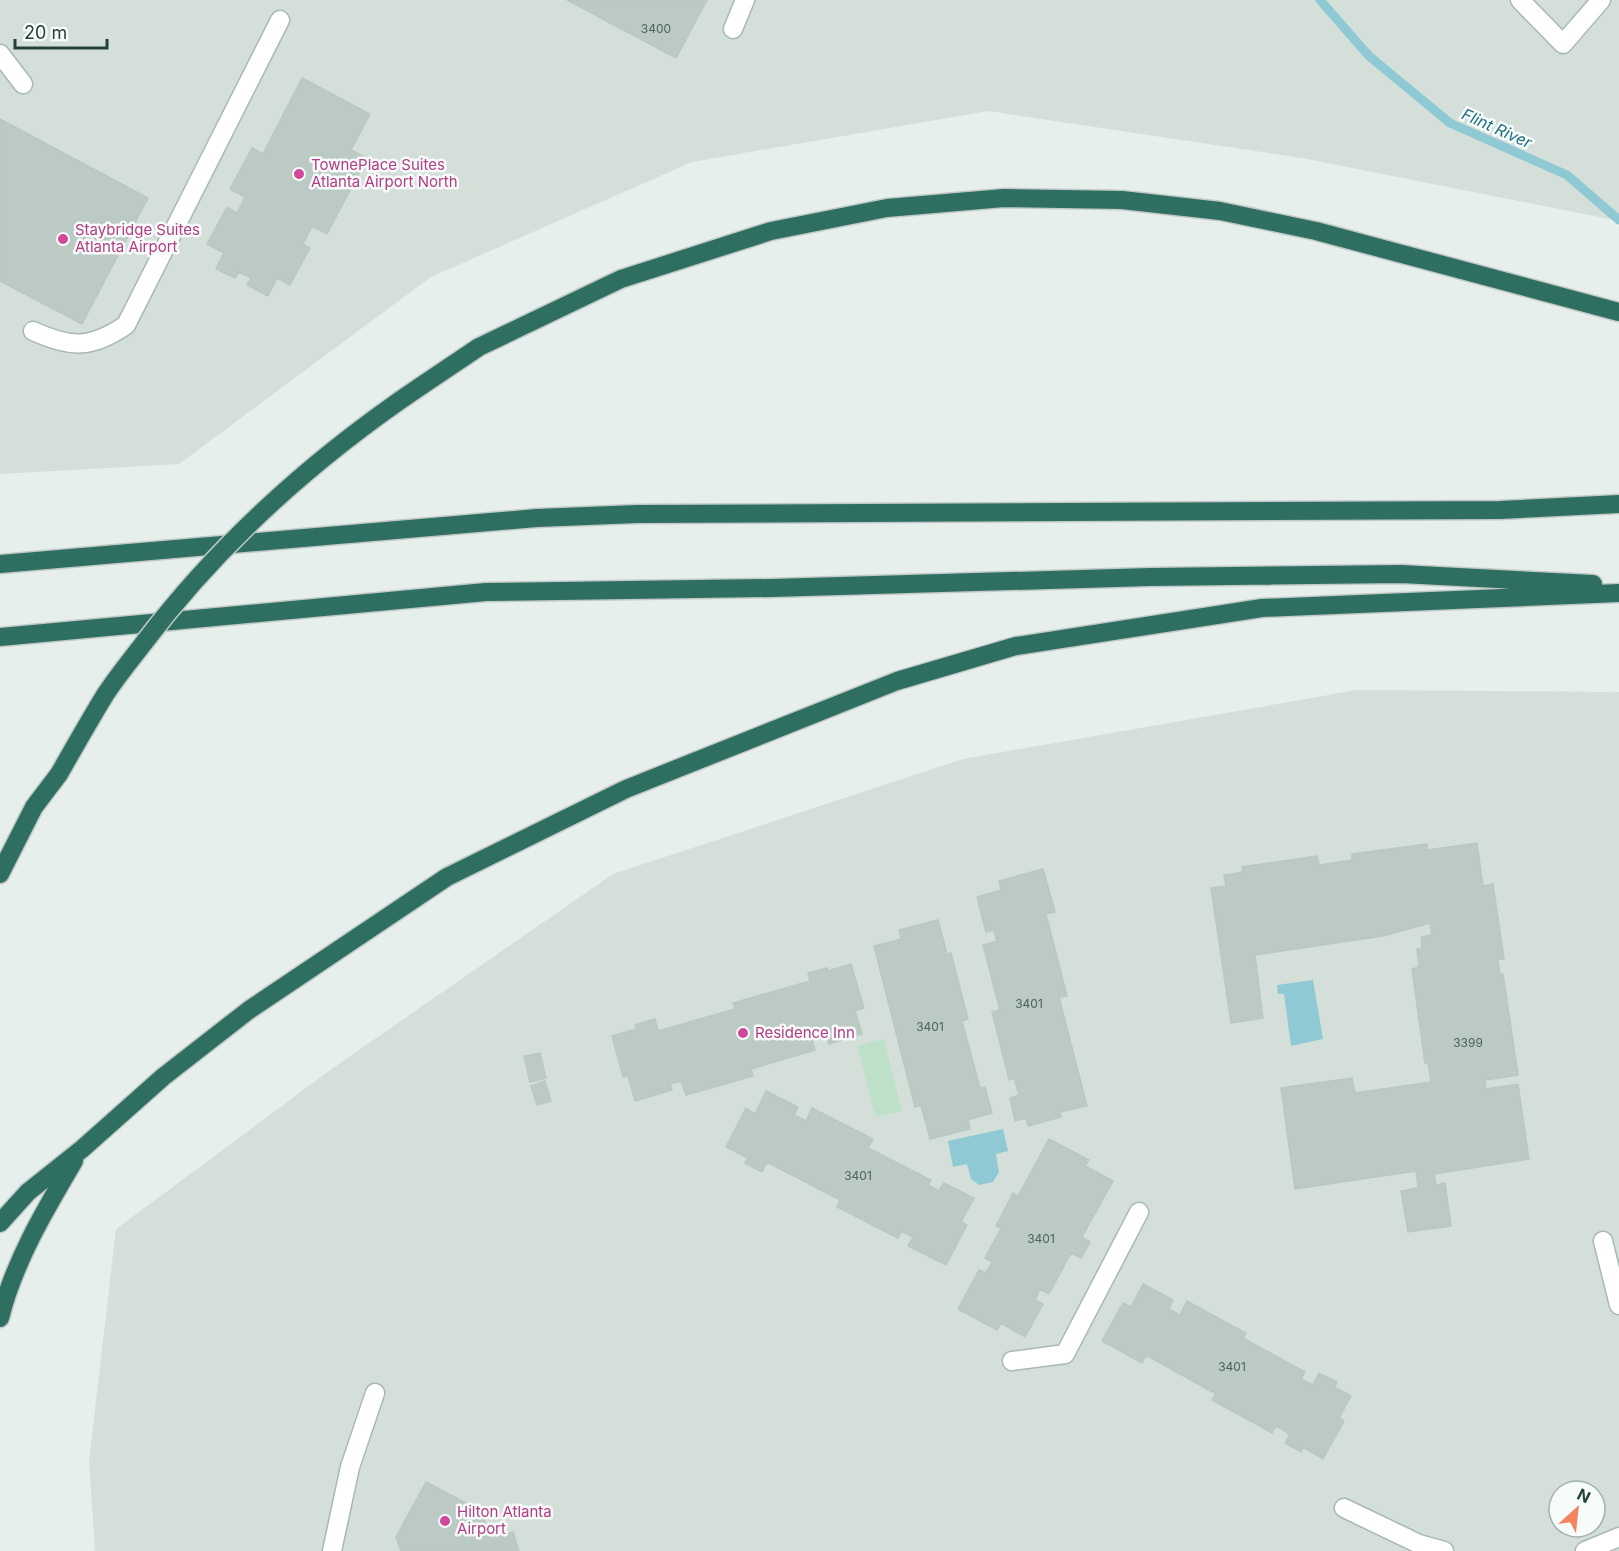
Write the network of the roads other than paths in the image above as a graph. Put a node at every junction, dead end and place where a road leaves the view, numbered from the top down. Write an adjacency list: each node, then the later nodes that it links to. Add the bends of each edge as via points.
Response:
1 (745, 0): 5 (lane)
2 (1520, 0): 3 (lane, via 1563,44)
3 (1602, 0)
4 (280, 20): 9 (lane, via 126,325 106,339 78,345 55,341)
5 (733, 29)
6 (0, 54): 7 (lane, via 22,84)
7 (0, 73)
8 (1619, 312): 15 (highway, bridge, via 1316,231 1220,211 1122,200 1004,198 887,208 771,231 621,279 479,347 366,423 258,513 160,621 106,694 34,807)
9 (33, 331)
10 (1619, 504): 11 (highway, via 1500,510 604,515)
11 (0, 564)
12 (1619, 585): 14 (highway, via 1401,574 486,592)
13 (1619, 593): 16 (highway, via 1262,608 1016,646 897,681 626,789 447,877 249,1010 163,1077)
14 (0, 637)
15 (0, 874)
16 (81, 1149): 18 (highway, via 28,1192); 21 (highway, via 40,1218)
17 (1139, 1212): 22 (lane, via 1065,1354)
18 (0, 1223)
19 (1603, 1241): 20 (lane)
20 (1619, 1305)
21 (0, 1318)
22 (1012, 1361)
23 (375, 1393): 26 (lane, via 350,1467)
24 (1344, 1508): 27 (lane, via 1419,1544)
25 (1619, 1537): 28 (lane)
26 (332, 1551)
27 (1444, 1551)
28 (1585, 1551)

